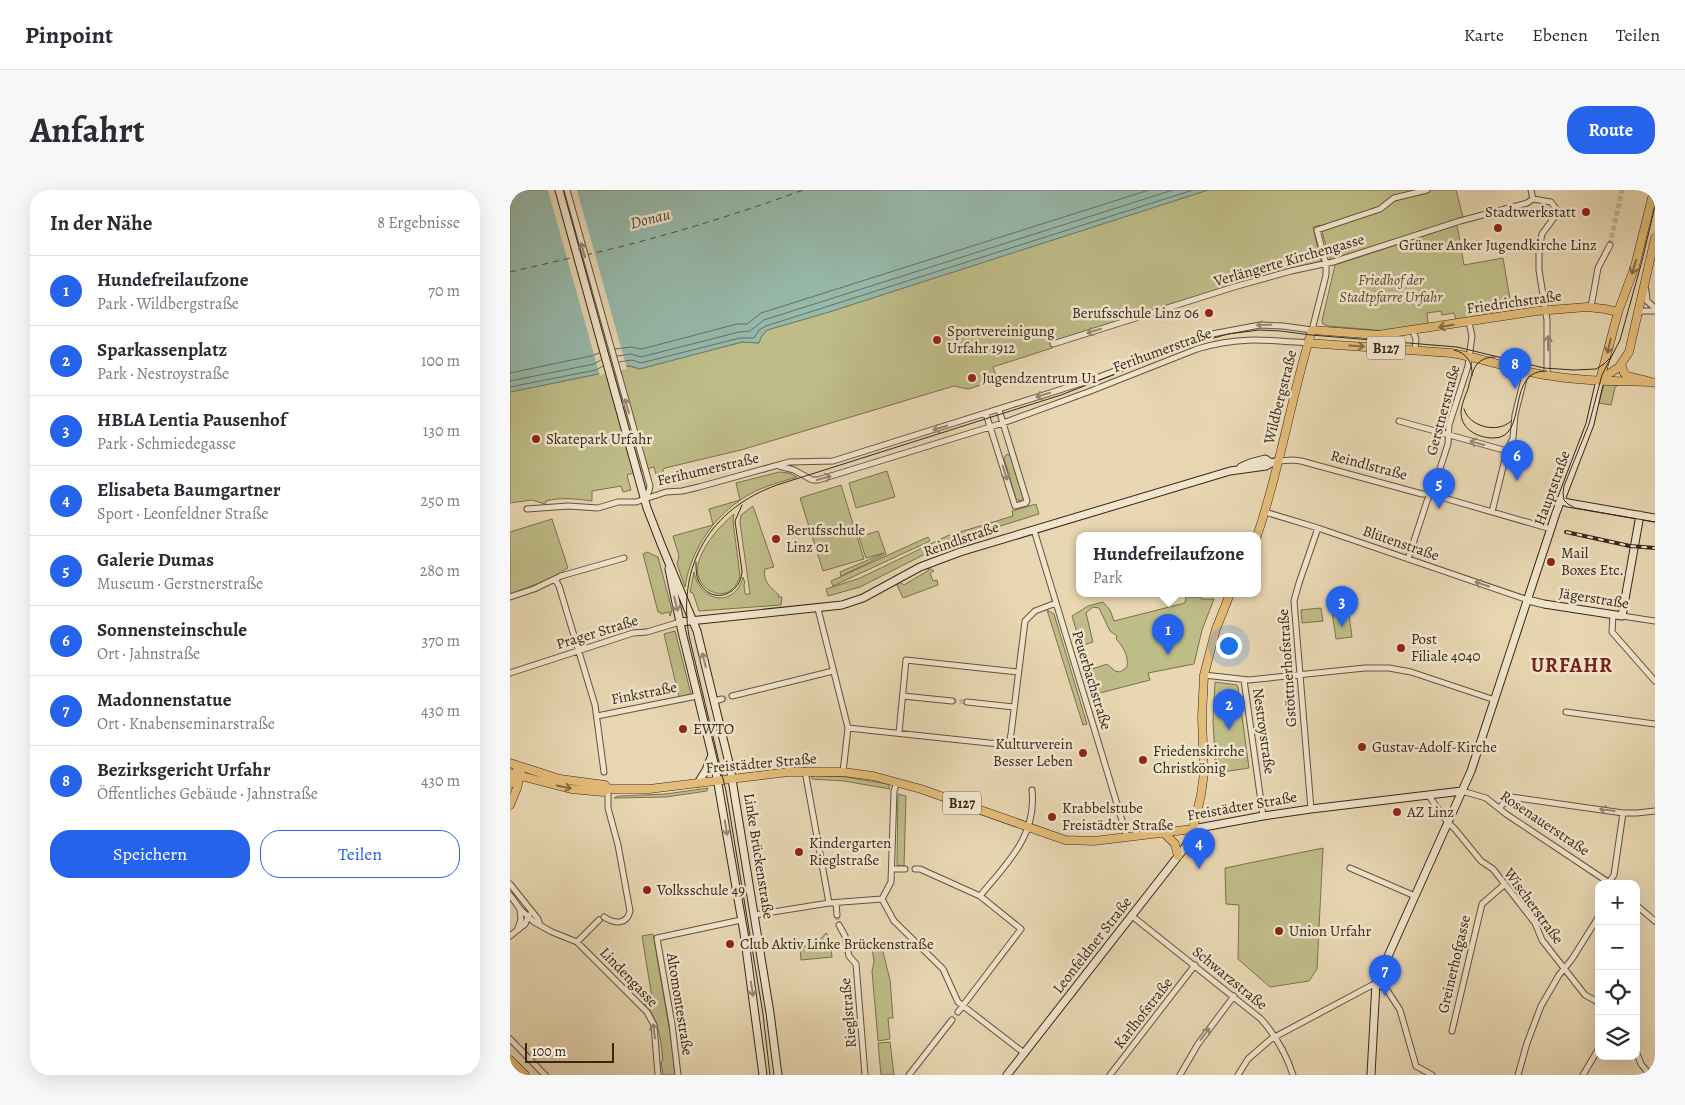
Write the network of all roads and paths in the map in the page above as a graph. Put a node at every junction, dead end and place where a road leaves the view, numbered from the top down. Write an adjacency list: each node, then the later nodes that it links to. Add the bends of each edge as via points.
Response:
1 (559, 190): 40 (street, Linke Brückenstraße)
2 (567, 190): 40 (street, one-way to 2)
3 (1427, 190): 9 (street, via 1394,198 1380,209 1317,230)
4 (1531, 190): 6 (street)
5 (1654, 190): 14 (main road, Hauptstraße, one-way to 14, via 1635,266)
6 (1533, 199): 9 (street, Verlängerte Kirchengasse); 13 (street, via 1551,202 1556,207 1556,215 1545,228 1539,249)
7 (1655, 238): 10 (main road)
8 (1610, 245): 11 (street, via 1598,268)
9 (1326, 264): 17 (street, Wildbergstraße); 21 (street, Verlängerte Kirchengasse, one-way to 21, via 1291,271)
10 (1646, 280): 12 (street, via 1647,301); 15 (main road)
11 (1591, 307): 13 (main road, Friedrichstraße / B127); 14 (main road, Friedrichstraße / B127)
12 (1655, 310): 15 (street)
13 (1546, 311): 16 (main road, Friedrichstraße / B127); 26 (street, one-way to 13)
14 (1618, 312): 27 (main road, Hauptstraße, one-way to 27)
15 (1638, 313): 24 (main road, via 1630,350)
16 (1469, 322): 18 (main road, Friedrichstraße / B127, one-way to 18); 23 (street, Gerstnerstraße, via 1472,336)
17 (1312, 330): 19 (main road, Ferihumerstraße / B127); 20 (main road, Wildbergstraße); 29 (street, Ferihumerstraße, one-way to 29, via 1260,325 1212,334 1106,375)
18 (1414, 331): 19 (main road, Friedrichstraße / B127); 22 (street)
19 (1386, 335)
20 (1308, 343): 22 (main road, Ferihumerstraße / B127, one-way to 22); 32 (street, Ferihumerstraße, via 1254,339 1215,343); 38 (main road, Wildbergstraße)
21 (1053, 344)
22 (1416, 350): 23 (main road, Ferihumerstraße / B127)
23 (1470, 356): 25 (main road, Ferihumerstraße / B127); 34 (street, Gerstnerstraße)
24 (1622, 364): 27 (main road); 28 (main road, B127, via 1628,376)
25 (1528, 372): 26 (main road, Ferihumerstraße / B127); 36 (street, via 1515,415 1514,438)
26 (1547, 376): 27 (main road, Ferihumerstraße / B127)
27 (1600, 380): 28 (main road, B127); 43 (street, Hauptstraße, via 1590,424)
28 (1652, 383)
29 (999, 410): 30 (street, Ferihumerstraße); 32 (street)
30 (986, 414): 33 (street); 39 (street, Ferihumerstraße, one-way to 39, via 839,460 793,462)
31 (1399, 421): 34 (street)
32 (1003, 422): 33 (street, Ferihumerstraße); 35 (street)
33 (991, 426): 37 (street); 39 (street, Ferihumerstraße, one-way to 33, via 818,480)
34 (1448, 435): 36 (street, one-way to 34); 41 (street, Gerstnerstraße, via 1448,444)
35 (1011, 449): 37 (street); 37 (street, one-way to 35, via 1015,506 1027,501)
36 (1507, 451): 46 (street)
37 (999, 452)
38 (1274, 462): 41 (street, Reindlstraße, via 1301,461); 45 (main road, Wildbergstraße); 51 (street, Reindlstraße, via 1238,469)
39 (779, 466): 42 (street, Ferihumerstraße)
40 (641, 471): 42 (street, Linke Brückenstraße)
41 (1430, 494): 46 (street, Reindlstraße); 54 (street, Gerstnerstraße)
42 (645, 498): 44 (street, Ferihumerstraße, via 595,508); 55 (street, Linke Brückenstraße)
43 (1560, 500): 47 (street); 50 (street, Hauptstraße)
44 (527, 509)
45 (1264, 512): 49 (street, Blütenstraße); 52 (main road, Wildbergstraße)
46 (1492, 512): 50 (street, Reindlstraße)
47 (1640, 515): 48 (street); 63 (street)
48 (1655, 518)
49 (1318, 528): 54 (street, Blütenstraße); 71 (street, Gstöttnerhofstraße, via 1294,601)
50 (1551, 529): 59 (street, Hauptstraße)
51 (1034, 530): 60 (street, Peuerbachstraße); 61 (street, Reindlstraße, via 935,561 853,602)
52 (1258, 532)
53 (624, 558): 56 (street)
54 (1408, 559): 59 (street, Blütenstraße, one-way to 54)
55 (667, 561): 64 (street, Linke Brückenstraße); 66 (street, Linke Brückenstraße, one-way to 66)
56 (555, 579): 57 (street); 67 (street)
57 (510, 596)
58 (1229, 597): 72 (main road, via 1216,629)
59 (1528, 600): 62 (street, Jägerstraße); 79 (street, Hauptstraße)
60 (1056, 604): 69 (street, via 1035,611 1025,621); 115 (street, Peuerbachstraße)
61 (818, 608): 64 (street, Reindlstraße); 68 (street)
62 (1613, 615): 63 (street, Jägerstraße); 74 (street, via 1612,632)
63 (1622, 616): 65 (street, Jägerstraße)
64 (692, 620): 66 (street, Prager Straße); 80 (street, Linke Brückenstraße, one-way to 64)
65 (1655, 621)
66 (680, 622): 67 (street, Prager Straße); 75 (street, Linke Brückenstraße)
67 (579, 651): 70 (street, Prager Straße); 85 (street)
68 (834, 671): 76 (street); 87 (street)
69 (1018, 672): 77 (street, via 906,660); 83 (street)
70 (510, 673)
71 (1300, 674): 73 (street); 79 (street, via 1389,668 1411,672); 107 (street, Gstöttnerhofstraße)
72 (1204, 675): 73 (street); 113 (main road, via 1204,773)
73 (1244, 680): 110 (street, Nestroystraße)
74 (1655, 681)
75 (697, 696): 85 (street, Finkstraße); 89 (street, Linke Brückenstraße)
76 (732, 696)
77 (903, 696): 81 (street); 88 (street)
78 (722, 699): 80 (street)
79 (1495, 700): 103 (street, Hauptstraße)
80 (714, 701): 96 (street, Linke Brückenstraße)
81 (952, 701)
82 (967, 702): 83 (street)
83 (1014, 707): 88 (street, via 1010,740 1004,744)
84 (1566, 712): 86 (street)
85 (597, 716): 93 (street)
86 (1655, 724)
87 (848, 728): 88 (street); 94 (street)
88 (899, 733)
89 (712, 755): 97 (street, Linke Brückenstraße); 99 (street)
90 (510, 763): 91 (main road, Freistädter Straße / B127)
91 (520, 766): 95 (main road); 101 (main road, Freistädter Straße / B127, via 560,779 605,785)
92 (805, 771): 94 (main road, Freistädter Straße / B127); 96 (main road, Freistädter Straße / B127); 129 (street)
93 (604, 772)
94 (843, 772): 98 (main road, Freistädter Straße / B127)
95 (515, 774): 100 (main road); 101 (main road, Freistädter Straße / B127, one-way to 101, via 571,789 603,792); 105 (main road)
96 (732, 778): 97 (main road, Freistädter Straße / B127); 134 (street, Linke Brückenstraße)
97 (717, 780): 99 (main road, Freistädter Straße / B127); 140 (street, Linke Brückenstraße, one-way to 140)
98 (897, 782): 112 (main road, Freistädter Straße / B127); 118 (street)
99 (698, 783): 101 (main road, Freistädter Straße / B127, via 649,789)
100 (510, 784)
101 (608, 789): 138 (street, via 608,808 630,911 628,918 619,922)
102 (1032, 790): 112 (street, via 1033,809)
103 (1462, 792): 104 (street, Freistädter Straße); 106 (street, Rosenauerstraße, via 1486,798); 111 (street, Hauptstraße)
104 (1429, 796): 107 (street, Freistädter Straße); 111 (street, Wischerstraße)
105 (510, 805)
106 (1499, 808): 109 (street, one-way to 106, via 1511,798); 121 (street, Rosenauerstraße)
107 (1311, 809): 110 (street, Freistädter Straße)
108 (1655, 811): 109 (street)
109 (1623, 812): 122 (street)
110 (1263, 816): 113 (street, Freistädter Straße)
111 (1448, 823): 124 (street, Wischerstraße); 127 (street, Hauptstraße)
112 (1029, 827): 115 (main road, Freistädter Straße / B127, via 1072,841); 126 (street, via 1010,859)
113 (1193, 829): 114 (main road, Freistädter Straße / B127); 116 (street, Leonfeldner Straße, via 1190,841)
114 (1164, 833): 115 (main road, Freistädter Straße / B127); 116 (main road, via 1175,844)
115 (1127, 837)
116 (1178, 856): 136 (street, Leonfeldner Straße)
117 (1350, 868): 127 (street)
118 (892, 869): 119 (street); 128 (street, via 890,886)
119 (905, 869)
120 (916, 869): 126 (street)
121 (1606, 880)
122 (1612, 880)
123 (510, 884): 131 (street, Lindengasse)
124 (1505, 884): 149 (street, Wischerstraße); 156 (street, Greinerhofgasse, via 1482,904)
125 (510, 895): 133 (street, Lindengasse)
126 (980, 896): 153 (street, via 1021,929)
127 (1415, 896): 150 (street, Hauptstraße)
128 (882, 899): 130 (street); 153 (street, via 894,921 942,969 954,996)
129 (829, 903): 130 (street); 134 (street)
130 (836, 903): 135 (street)
131 (528, 908): 137 (street); 143 (street, Lindengasse)
132 (1640, 908): 141 (street)
133 (520, 909): 137 (street, Lindengasse); 145 (street, via 521,920)
134 (754, 915): 168 (street, Linke Brückenstraße)
135 (837, 915)
136 (1132, 916): 148 (street, Schwarzstraße); 159 (street, Leonfeldner Straße)
137 (529, 917): 143 (street, Lindengasse); 145 (street, via 526,924)
138 (604, 917)
139 (599, 920): 147 (street)
140 (741, 920): 166 (street, Altomontestraße, via 657,938); 167 (street, Linke Brückenstraße, one-way to 167)
141 (1655, 921)
142 (1595, 922): 149 (street)
143 (540, 925): 147 (street, Lindengasse)
144 (839, 925): 169 (street, Rieglstraße, via 848,954 857,969)
145 (517, 929): 146 (street)
146 (510, 936)
147 (577, 942): 165 (street, Lindengasse, one-way to 147, via 651,1018)
148 (1195, 966): 151 (street, Schwarzstraße); 172 (street, Karlhofstraße)
149 (1564, 968): 152 (street, Wischerstraße, via 1585,995); 178 (street, via 1534,1022)
150 (1376, 983): 157 (street); 176 (street); 177 (street, via 1387,990 1400,1010 1416,1066)
151 (1234, 996): 157 (street, Schwarzstraße); 173 (street, one-way to 151, via 1198,1044)
152 (1595, 1000)
153 (963, 1006): 154 (street); 159 (street)
154 (958, 1012)
155 (952, 1020): 170 (street)
156 (1452, 1031)
157 (1276, 1036): 174 (street, via 1248,1059); 175 (street, Schwarzstraße)
158 (510, 1039): 164 (street)
159 (1024, 1053): 171 (street, Leonfeldner Straße)
160 (1595, 1055): 179 (street)
161 (510, 1060): 163 (main road)
162 (1639, 1060): 180 (street)
163 (525, 1075)
164 (545, 1075)
165 (658, 1075)
166 (678, 1075)
167 (763, 1075)
168 (778, 1075)
169 (865, 1075)
170 (909, 1075)
171 (1007, 1075)
172 (1110, 1075)
173 (1180, 1075)
174 (1238, 1075)
175 (1293, 1075)
176 (1371, 1075)
177 (1432, 1075)
178 (1518, 1075)
179 (1583, 1075)
180 (1650, 1075)

